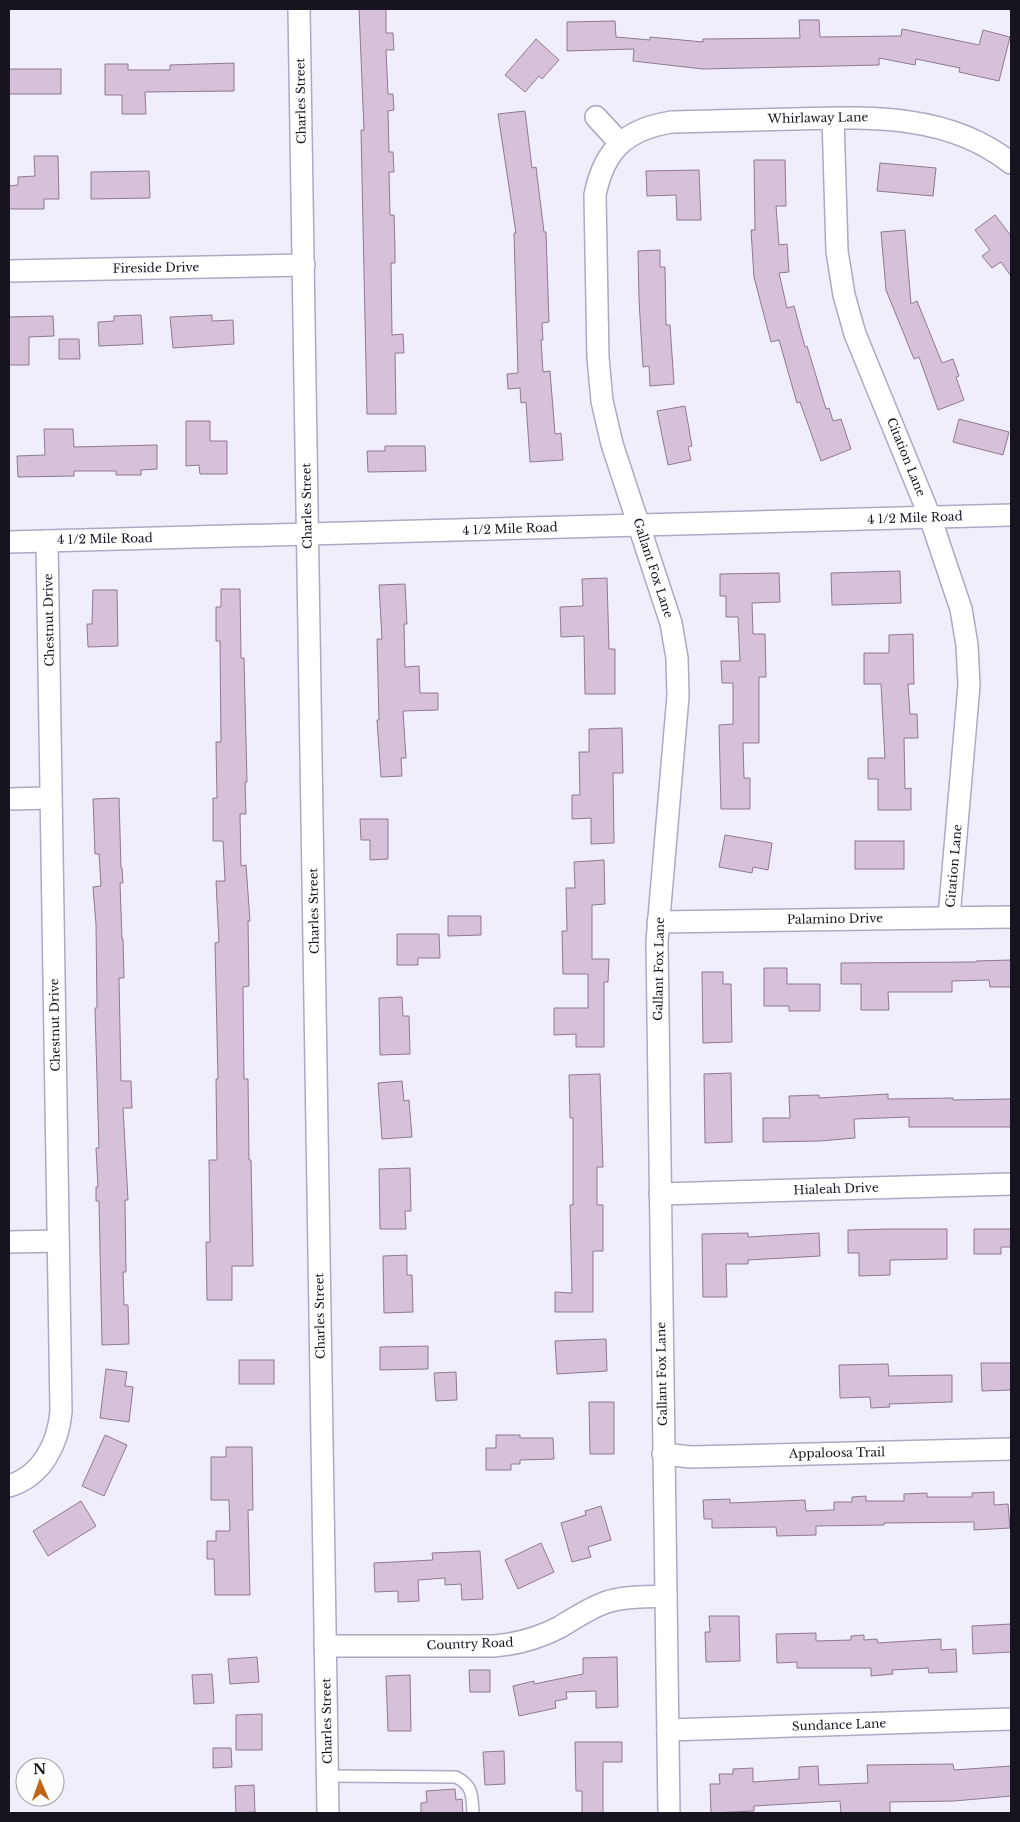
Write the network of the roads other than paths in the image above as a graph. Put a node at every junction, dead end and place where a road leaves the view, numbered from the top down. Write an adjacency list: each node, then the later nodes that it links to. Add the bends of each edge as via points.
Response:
1 (299, 9): 6 (street, Charles Street)
2 (596, 117): 4 (street)
3 (833, 118): 4 (street, Whirlaway Lane, via 672,122 635,132); 5 (street, Whirlaway Lane, via 879,117 914,121 948,130); 9 (street, Citation Lane, via 836,234 844,295 855,334)
4 (620, 143): 10 (street, Gallant Fox Lane, via 599,176 595,195 598,358 602,401 612,444)
5 (1011, 164)
6 (304, 265): 7 (street, Fireside Drive); 11 (street, Charles Street)
7 (9, 271)
8 (1011, 515): 9 (street, 4 1/2 Mile Road)
9 (930, 518): 10 (street, 4 1/2 Mile Road); 17 (street, Citation Lane, via 961,609 970,685)
10 (639, 526): 11 (street, 4 1/2 Mile Road); 18 (street, Gallant Fox Lane, via 671,623 677,658 678,696)
11 (308, 535): 12 (street, 4 1/2 Mile Road); 27 (street, Charles Street)
12 (47, 541): 13 (street, 4 1/2 Mile Road); 14 (street, Chestnut Drive)
13 (9, 542)
14 (51, 798): 15 (street); 21 (street, Chestnut Drive)
15 (9, 799)
16 (1011, 916): 17 (street, Palamino Drive)
17 (949, 918): 18 (street, Palamino Drive)
18 (658, 922): 20 (street, Gallant Fox Lane)
19 (1011, 1184): 20 (street, Hialeah Drive)
20 (660, 1194): 24 (street, Gallant Fox Lane)
21 (58, 1241): 22 (street); 25 (street, Chestnut Drive, via 60,1429 44,1462 30,1476)
22 (9, 1242)
23 (1011, 1449): 24 (street, Appaloosa Trail, via 691,1457)
24 (663, 1454): 26 (street, Gallant Fox Lane)
25 (9, 1486)
26 (666, 1596): 27 (street, Country Road, via 634,1597 604,1603 537,1638 512,1644); 29 (street, Gallant Fox Lane)
27 (326, 1646): 30 (street, Charles Street)
28 (1011, 1719): 29 (street, Sundance Lane)
29 (668, 1730): 33 (street, Gallant Fox Lane)
30 (327, 1776): 31 (street, Charles Street); 32 (lane, via 456,1777 471,1791)
31 (328, 1813)
32 (472, 1813)
33 (669, 1813)

